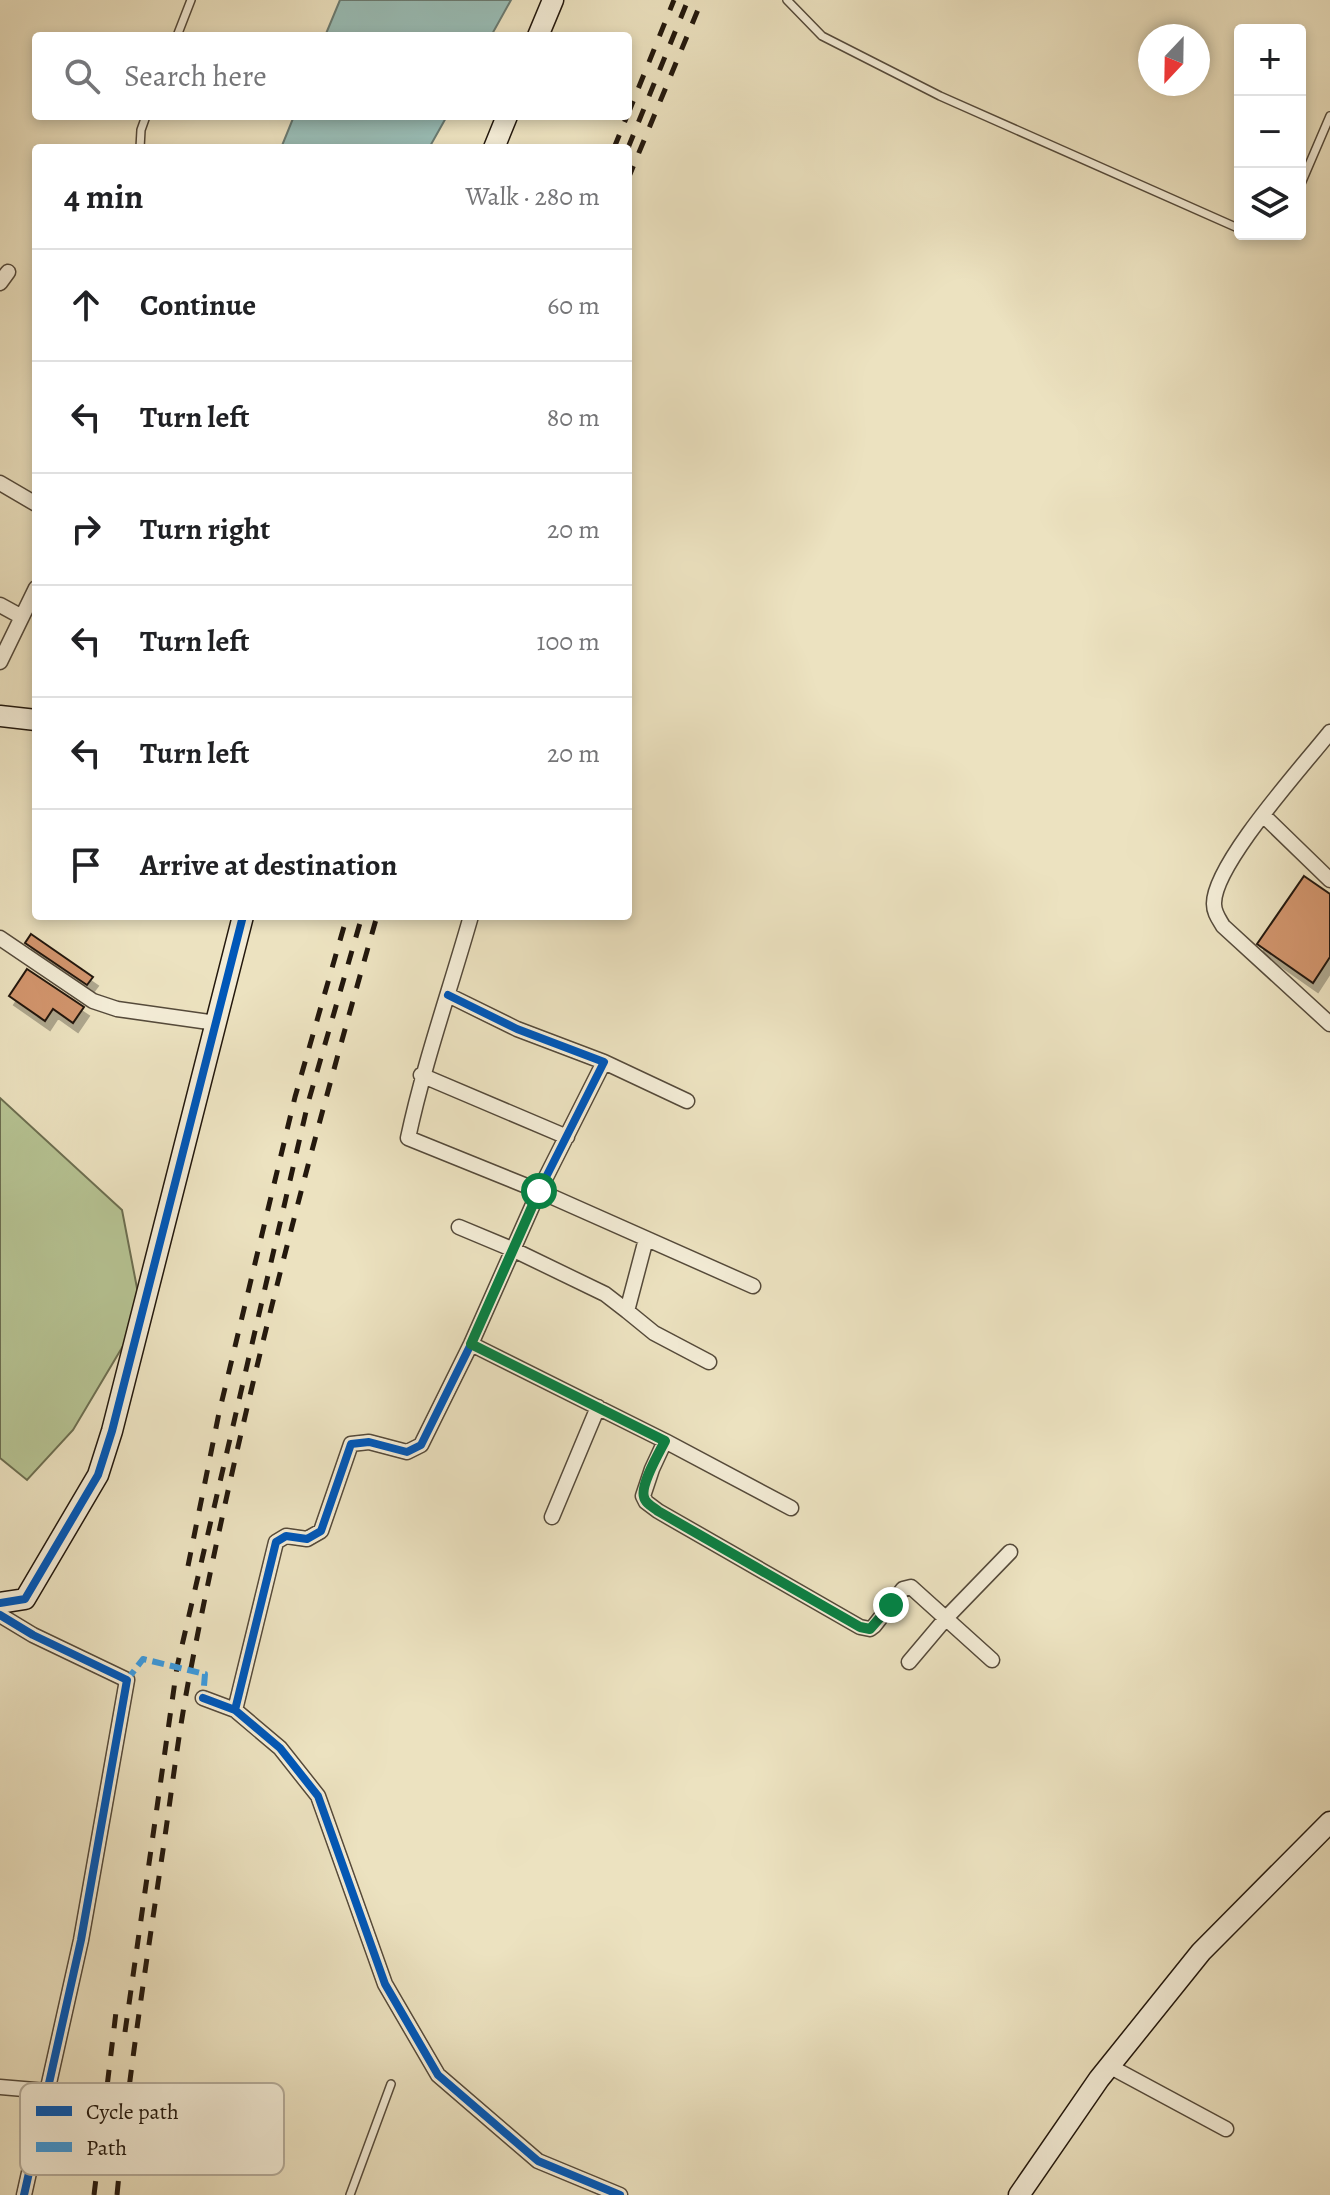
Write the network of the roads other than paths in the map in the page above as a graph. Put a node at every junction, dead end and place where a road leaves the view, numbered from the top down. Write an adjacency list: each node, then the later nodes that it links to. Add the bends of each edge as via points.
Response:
1 (191, 0): 4 (lane)
2 (553, 0): 5 (street)
3 (787, 0): 12 (lane, via 822,36 927,90)
4 (179, 32)
5 (540, 32)
6 (1330, 116): 11 (lane)
7 (145, 120): 9 (lane)
8 (505, 120): 10 (street)
9 (140, 144)
10 (496, 144)
11 (1306, 172)
12 (1234, 226)
13 (0, 483): 14 (street)
14 (32, 502)
15 (32, 599): 17 (street)
16 (0, 605): 17 (street)
17 (22, 617): 18 (street)
18 (0, 662)
19 (0, 716): 20 (street)
20 (32, 720)
21 (1330, 732): 22 (street)
22 (1264, 816): 23 (street); 29 (street, via 1219,881 1216,915)
23 (1330, 880)
24 (242, 920): 28 (street)
25 (470, 920): 27 (street)
26 (0, 938): 28 (street, via 93,1001)
27 (448, 995): 30 (street, via 517,1029); 31 (street)
28 (216, 1023): 47 (street, via 98,1475 25,1599)
29 (1330, 1024)
30 (604, 1062): 32 (street); 33 (street)
31 (421, 1075): 33 (street); 34 (street, via 408,1138)
32 (687, 1101)
33 (567, 1137): 34 (street)
34 (539, 1191): 36 (street); 37 (street)
35 (459, 1227): 37 (street)
36 (646, 1239): 38 (street); 39 (street)
37 (514, 1250): 39 (street, via 605,1294); 40 (street)
38 (753, 1286)
39 (627, 1311): 41 (street, via 654,1333)
40 (471, 1344): 42 (street); 53 (street, via 421,1445 407,1452 369,1442 351,1444 321,1531 307,1539 286,1536 276,1542)
41 (709, 1362)
42 (598, 1407): 43 (street); 45 (street)
43 (665, 1441): 44 (street); 49 (street, via 643,1496 658,1511 860,1627 874,1626 909,1587)
44 (791, 1508)
45 (552, 1517)
46 (1010, 1552): 49 (street)
47 (0, 1603)
48 (0, 1615): 56 (street, via 127,1680 81,1940)
49 (947, 1617): 50 (street); 51 (street)
50 (992, 1660)
51 (909, 1662)
52 (203, 1698): 53 (street)
53 (235, 1710): 64 (street, via 280,1748 318,1796 385,1984 438,2075 538,2161)
54 (1330, 1822): 55 (street, via 1201,1952)
55 (1109, 2066): 60 (street); 65 (street)
56 (49, 2083)
57 (391, 2084): 63 (lane)
58 (0, 2087): 59 (street)
59 (20, 2089)
60 (1226, 2129)
61 (28, 2175): 62 (street)
62 (24, 2195)
63 (350, 2195)
64 (620, 2195)
65 (1019, 2195)

